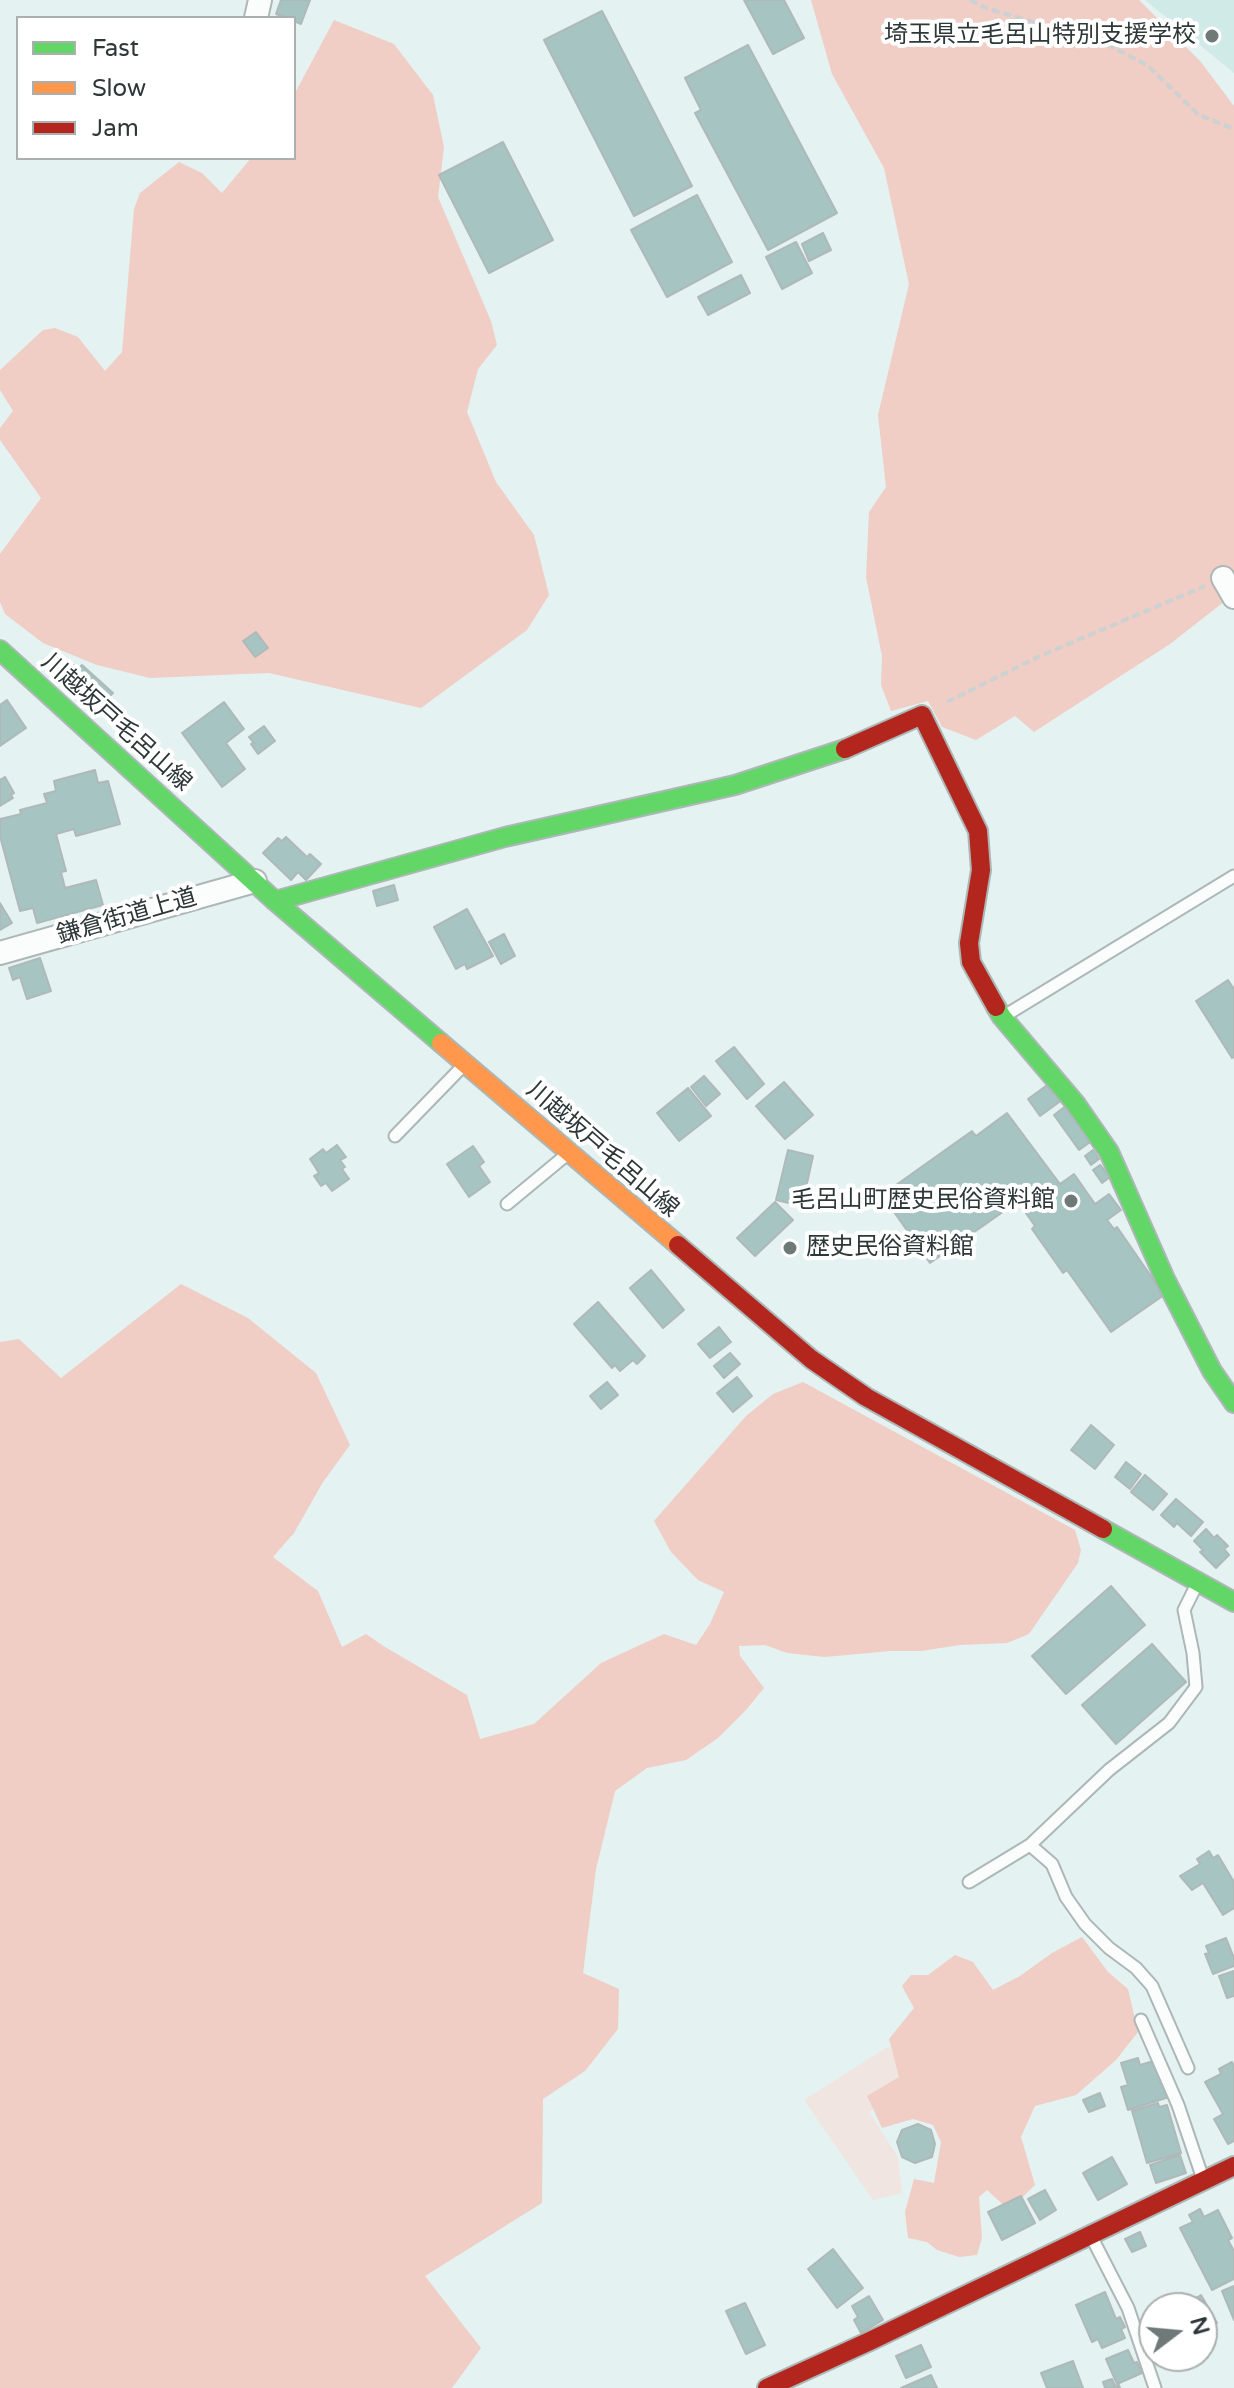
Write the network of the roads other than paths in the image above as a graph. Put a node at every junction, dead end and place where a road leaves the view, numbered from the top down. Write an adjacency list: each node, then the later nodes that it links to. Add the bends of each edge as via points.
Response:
1 (0, 650): 3 (street, 川越坂戸毛呂山線)
2 (1234, 876): 6 (lane)
3 (255, 881): 4 (street, 川越坂戸毛呂山線); 5 (street, 鎌倉街道上道)
4 (275, 901): 6 (street, via 505,837 735,785 849,748 922,715 978,831 981,870 969,943 971,962); 7 (street, 川越坂戸毛呂山線)
5 (0, 953)
6 (1002, 1017): 11 (street, via 1109,1152 1165,1279)
7 (465, 1064): 8 (lane); 9 (street, 川越坂戸毛呂山線)
8 (395, 1136)
9 (569, 1153): 10 (lane); 12 (street, 川越坂戸毛呂山線, via 811,1359 866,1397)
10 (507, 1204)
11 (1234, 1403)
12 (1198, 1582): 13 (street, 川越坂戸毛呂山線); 14 (lane, via 1184,1610 1196,1687 1169,1723 1109,1770)
13 (1234, 1602)
14 (1030, 1845): 15 (lane); 17 (lane, via 1052,1864 1085,1924 1152,1986)
15 (969, 1882)
16 (1141, 2020): 19 (lane)
17 (1188, 2068)
18 (1234, 2166): 19 (street)
19 (1204, 2180): 20 (street)
20 (1090, 2233): 21 (street); 22 (lane, via 1128,2308)
21 (767, 2388)
22 (1155, 2388)

